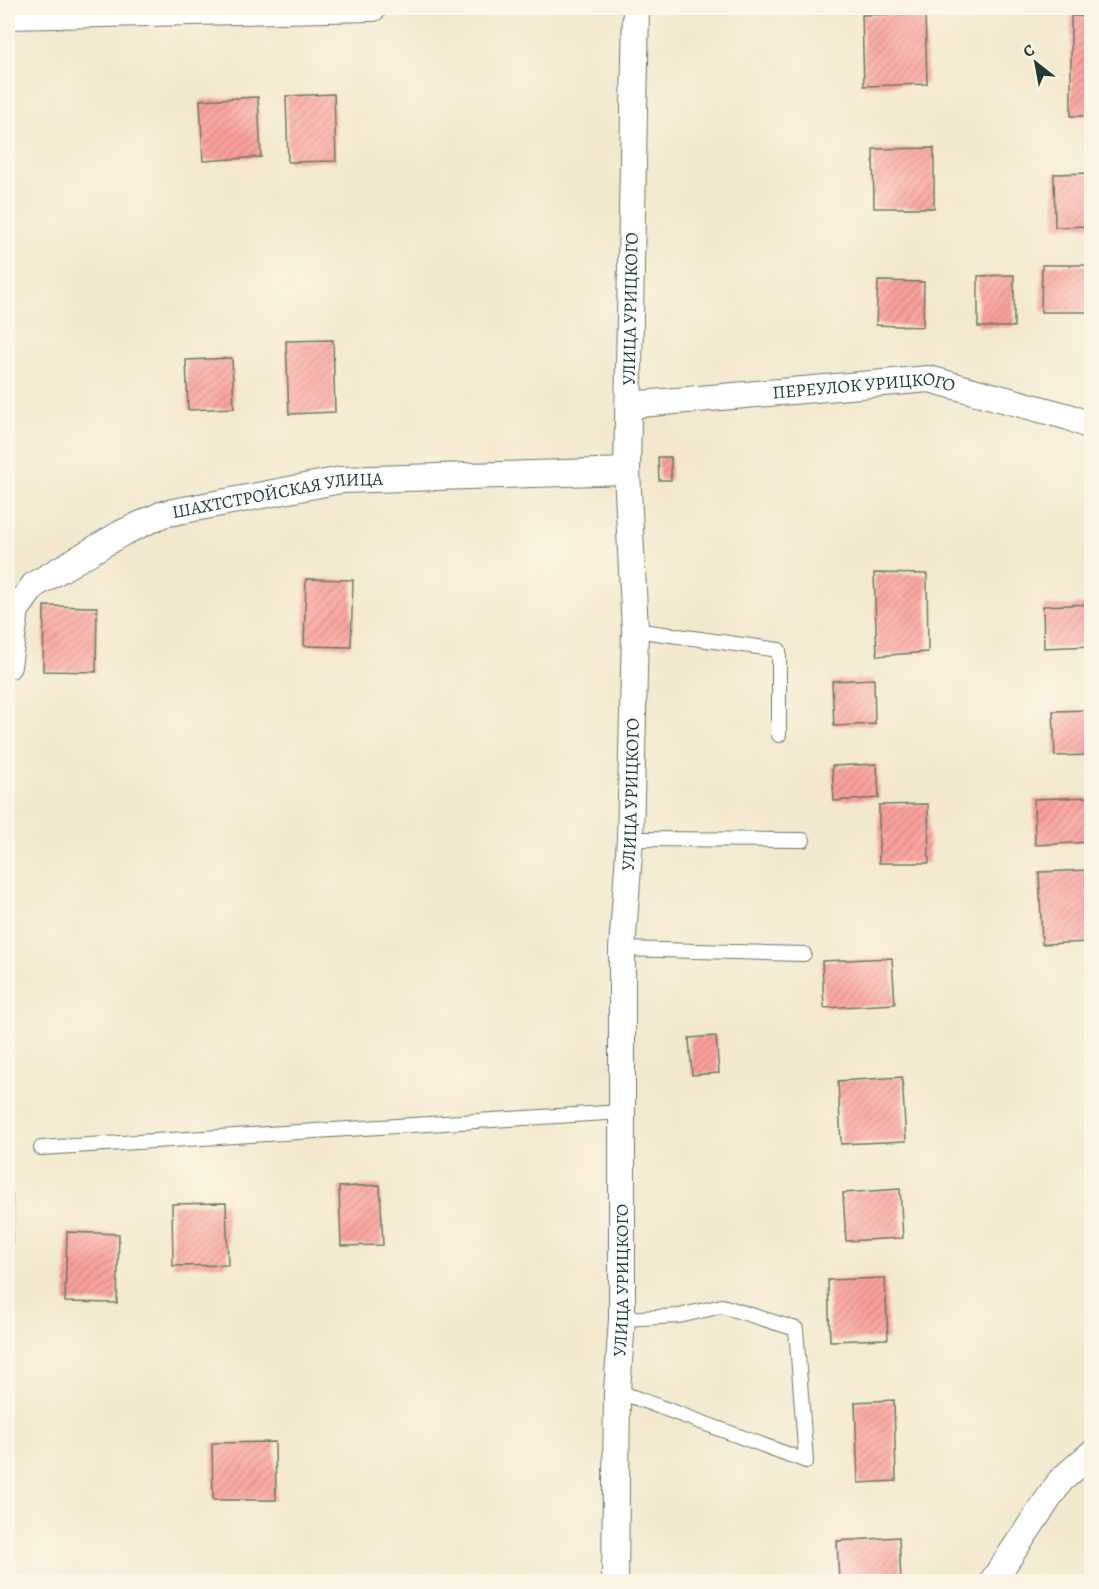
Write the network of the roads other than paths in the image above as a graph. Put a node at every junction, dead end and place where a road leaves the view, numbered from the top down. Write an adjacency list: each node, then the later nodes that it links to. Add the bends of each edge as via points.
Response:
1 (373, 8): 3 (street)
2 (636, 8): 4 (street, УЛИЦА УРИЦКОГО)
3 (8, 16)
4 (629, 405): 5 (street, ПЕРЕУЛОК УРИЦКОГО, via 929,379 1069,417); 6 (street, УЛИЦА УРИЦКОГО)
5 (1092, 427)
6 (627, 471): 7 (street, УЛИЦА УРИЦКОГО); 8 (street, ШАХТСТРОЙСКАЯ УЛИЦА, via 340,480 163,514 34,585 16,610)
7 (635, 630): 9 (lane, via 779,650); 10 (street, УЛИЦА УРИЦКОГО)
8 (8, 666)
9 (779, 735)
10 (630, 839): 11 (lane); 12 (street, УЛИЦА УРИЦКОГО)
11 (803, 840)
12 (622, 949): 13 (lane); 14 (street, УЛИЦА УРИЦКОГО)
13 (804, 954)
14 (622, 1112): 15 (lane); 16 (street, УЛИЦА УРИЦКОГО)
15 (41, 1148)
16 (622, 1319): 17 (street, УЛИЦА УРИЦКОГО); 17 (lane, via 679,1316 722,1306 796,1329 806,1461)
17 (617, 1391): 19 (street, УЛИЦА УРИЦКОГО)
18 (1092, 1453): 20 (street, via 1061,1480)
19 (615, 1581)
20 (992, 1581)

